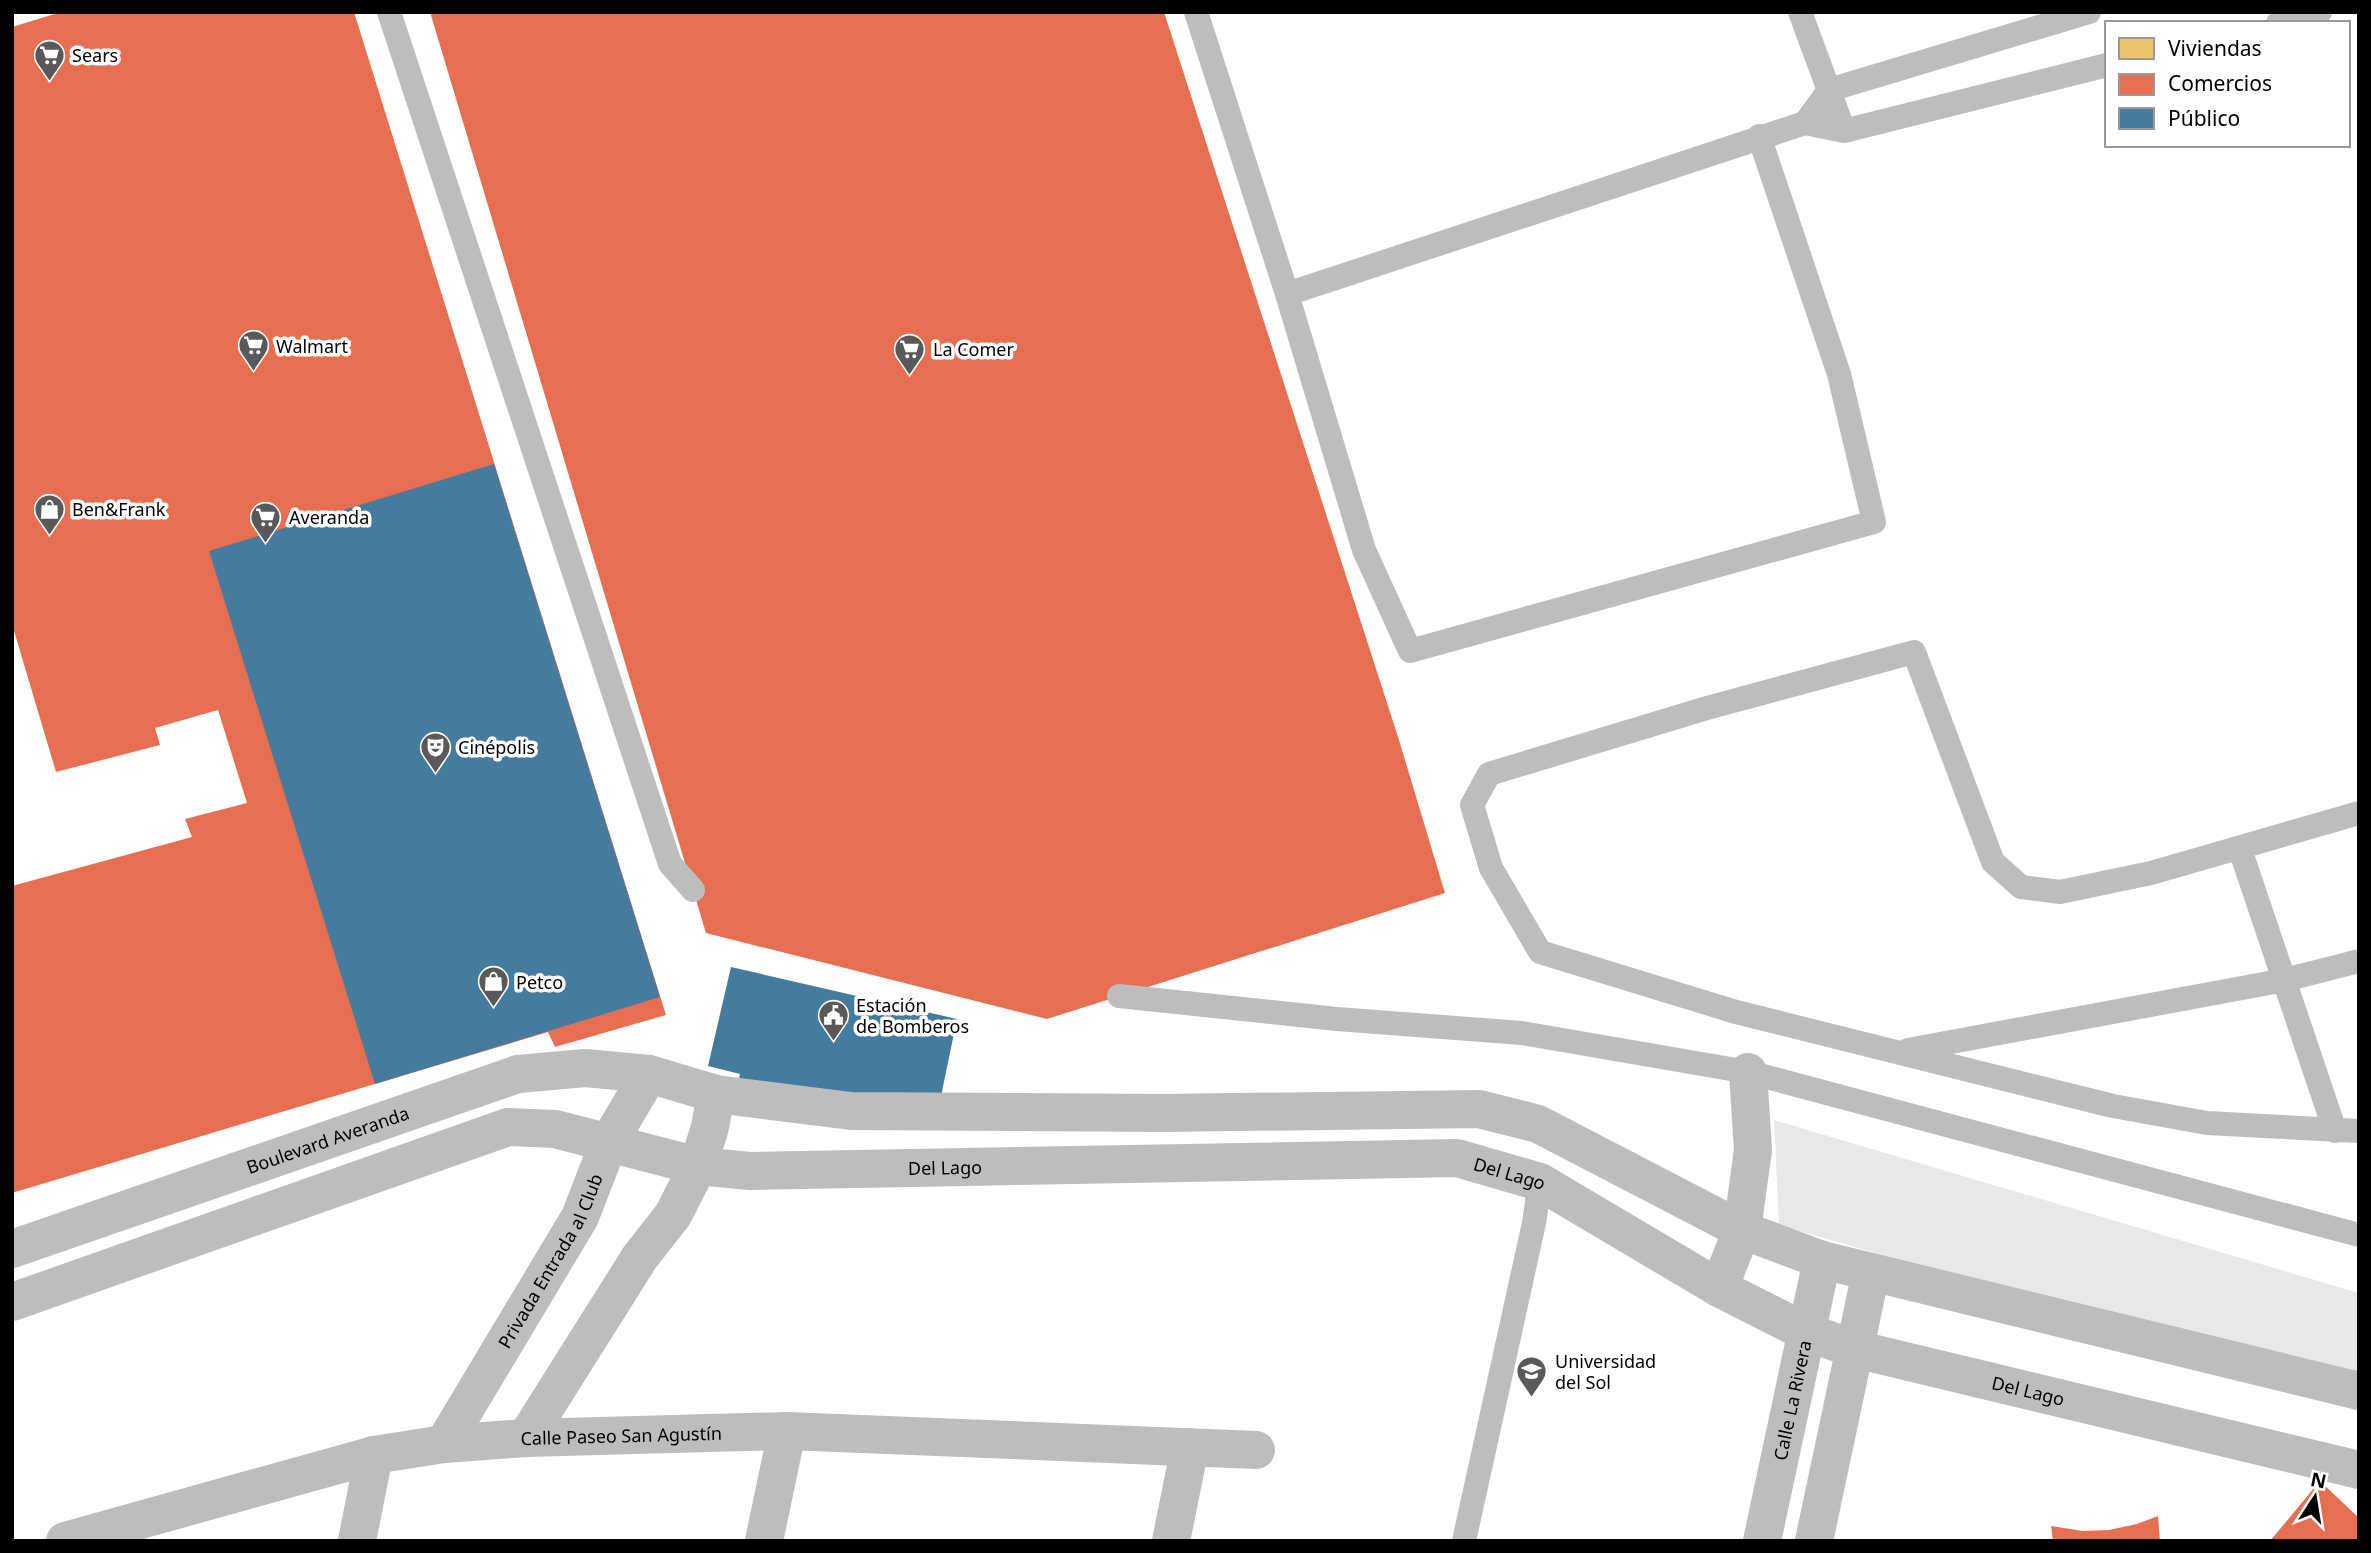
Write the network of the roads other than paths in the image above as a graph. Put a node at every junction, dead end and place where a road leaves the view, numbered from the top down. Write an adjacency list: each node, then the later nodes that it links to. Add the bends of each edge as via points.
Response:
1 (389, 12): 15 (lane, via 670,864)
2 (1196, 12): 12 (lane)
3 (1800, 12): 8 (lane)
4 (2089, 12): 8 (lane)
5 (2320, 12): 6 (lane)
6 (2286, 21)
7 (2105, 66): 10 (lane)
8 (1829, 90): 9 (lane); 10 (lane)
9 (1805, 123): 10 (lane); 11 (lane)
10 (1844, 131)
11 (1759, 136): 12 (lane); 12 (lane, via 1839,374 1874,522 1410,651 1364,550)
12 (1287, 294)
13 (2359, 813): 14 (lane)
14 (2240, 849): 17 (lane); 19 (lane, via 2060,892 2021,887 1993,862 1914,652 1489,774 1472,805 1491,867 1540,952 1736,1012)
15 (693, 890)
16 (2359, 961): 17 (lane)
17 (2285, 980): 19 (lane); 24 (lane)
18 (1119, 996): 20 (lane, via 1522,1034)
19 (1900, 1052): 24 (lane, via 2207,1123)
20 (1748, 1072): 32 (street, via 1753,1150); 34 (lane)
21 (649, 1074): 22 (street); 25 (street, Privada Entrada al Club); 27 (street, Boulevard Averanda, via 586,1068 518,1074)
22 (716, 1094): 23 (street); 26 (street)
23 (851, 1111): 28 (street); 32 (street, via 1479,1109 1538,1124)
24 (2347, 1131)
25 (609, 1142): 26 (street, Del Lago); 31 (street, via 555,1129 508,1127); 45 (street, Privada Entrada al Club, via 576,1223)
26 (698, 1166): 28 (street, Del Lago); 44 (street, via 673,1214 640,1257)
27 (239, 1170): 30 (street, Boulevard Averanda); 31 (street)
28 (847, 1171): 29 (street, Del Lago, via 1457,1158)
29 (1540, 1182): 38 (street, Del Lago); 54 (lane)
30 (195, 1185): 33 (street); 35 (street, Boulevard Averanda)
31 (256, 1216): 33 (street)
32 (1742, 1230): 36 (street); 38 (street)
33 (209, 1232): 39 (street)
34 (2359, 1235)
35 (12, 1249)
36 (1822, 1260): 37 (street); 40 (street, Calle La Rivera)
37 (1871, 1272): 41 (street); 42 (street)
38 (1719, 1288): 40 (street, Del Lago)
39 (12, 1302)
40 (1806, 1332): 41 (street, Del Lago); 55 (street, Calle La Rivera)
41 (1855, 1349): 49 (street, Del Lago); 56 (street)
42 (2359, 1391)
43 (787, 1431): 44 (street, Calle Paseo San Agustín); 46 (street, Calle Paseo San Agustín); 52 (street)
44 (526, 1438): 45 (street, Calle Paseo San Agustín)
45 (444, 1444): 48 (street, Calle Paseo San Agustín)
46 (1189, 1447): 47 (street, Calle Paseo San Agustín); 53 (street)
47 (1256, 1450)
48 (374, 1455): 50 (street, Calle Paseo San Agustín); 51 (street)
49 (2359, 1470)
50 (65, 1541)
51 (356, 1541)
52 (764, 1541)
53 (1171, 1541)
54 (1464, 1541)
55 (1762, 1541)
56 (1814, 1541)

